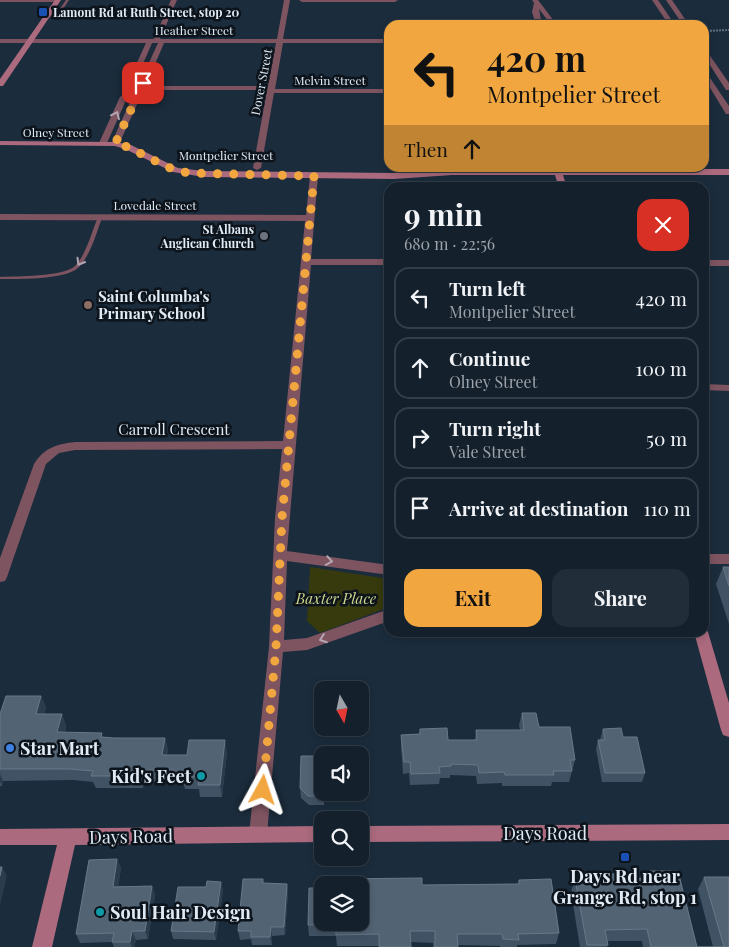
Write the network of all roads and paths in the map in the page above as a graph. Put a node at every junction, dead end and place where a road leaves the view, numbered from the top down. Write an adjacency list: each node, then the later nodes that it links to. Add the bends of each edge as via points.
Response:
1 (0, 0): 2 (street)
2 (58, 0): 11 (street)
3 (68, 0): 11 (lane, via 60,11)
4 (174, 0): 20 (street)
5 (287, 0): 22 (street, Dover Street)
6 (302, 0): 7 (street)
7 (395, 0)
8 (655, 0): 14 (street)
9 (669, 0): 15 (street)
10 (536, 2): 12 (street); 13 (street)
11 (46, 17): 19 (street)
12 (537, 20)
13 (550, 20)
14 (669, 20)
15 (683, 20)
16 (729, 30): 17 (path)
17 (709, 31)
18 (0, 41): 19 (street, Heather Street)
19 (30, 41): 20 (street, Heather Street); 25 (street)
20 (156, 41): 22 (street, Heather Street); 27 (street, via 142,84); 27 (street, via 132,78)
21 (384, 41): 22 (street, Heather Street)
22 (280, 42): 28 (street, Dover Street)
23 (709, 58): 26 (street)
24 (709, 81): 30 (street)
25 (0, 84)
26 (729, 88)
27 (134, 89): 28 (street, Melvin Street); 32 (street, one-way to 27, via 124,97); 33 (street, via 134,103)
28 (271, 90): 29 (street, Melvin Street); 35 (street, Dover Street)
29 (384, 91)
30 (729, 112)
31 (0, 143): 32 (street, Olney Street)
32 (103, 143): 33 (street, Olney Street)
33 (115, 144): 34 (street, Olney Street, via 128,147)
34 (167, 167): 35 (street, Montpelier Street); 41 (street, Montpelier Street, via 197,174)
35 (256, 168): 36 (street, Montpelier Street)
36 (384, 168)
37 (452, 172): 38 (street, Montpelier Street); 41 (street, Montpelier Street)
38 (558, 172): 42 (street)
39 (709, 172): 40 (street, Montpelier Street)
40 (729, 172)
41 (314, 176): 45 (street)
42 (561, 182)
43 (0, 217): 44 (street, Lovedale Street)
44 (100, 218): 45 (street, Lovedale Street); 50 (lane, one-way to 50, via 74,270)
45 (309, 218): 46 (street)
46 (306, 262): 47 (street); 53 (street)
47 (384, 262)
48 (709, 263): 49 (street)
49 (729, 264)
50 (0, 278)
51 (709, 388): 52 (street)
52 (729, 388)
53 (288, 445): 54 (street); 58 (street, Carroll Crescent, via 59,444 43,457)
54 (280, 555): 57 (street, one-way to 57); 61 (street)
55 (729, 559): 56 (street)
56 (709, 560)
57 (384, 569)
58 (0, 577)
59 (384, 617): 61 (street, one-way to 61, via 307,644)
60 (702, 637): 62 (street)
61 (276, 647): 64 (street)
62 (729, 730)
63 (729, 832): 66 (street, Days Road)
64 (258, 834): 65 (street, Days Road); 68 (street, Days Road)
65 (314, 834)
66 (369, 834)
67 (0, 837): 68 (street, Days Road)
68 (68, 837): 69 (street)
69 (42, 947)

